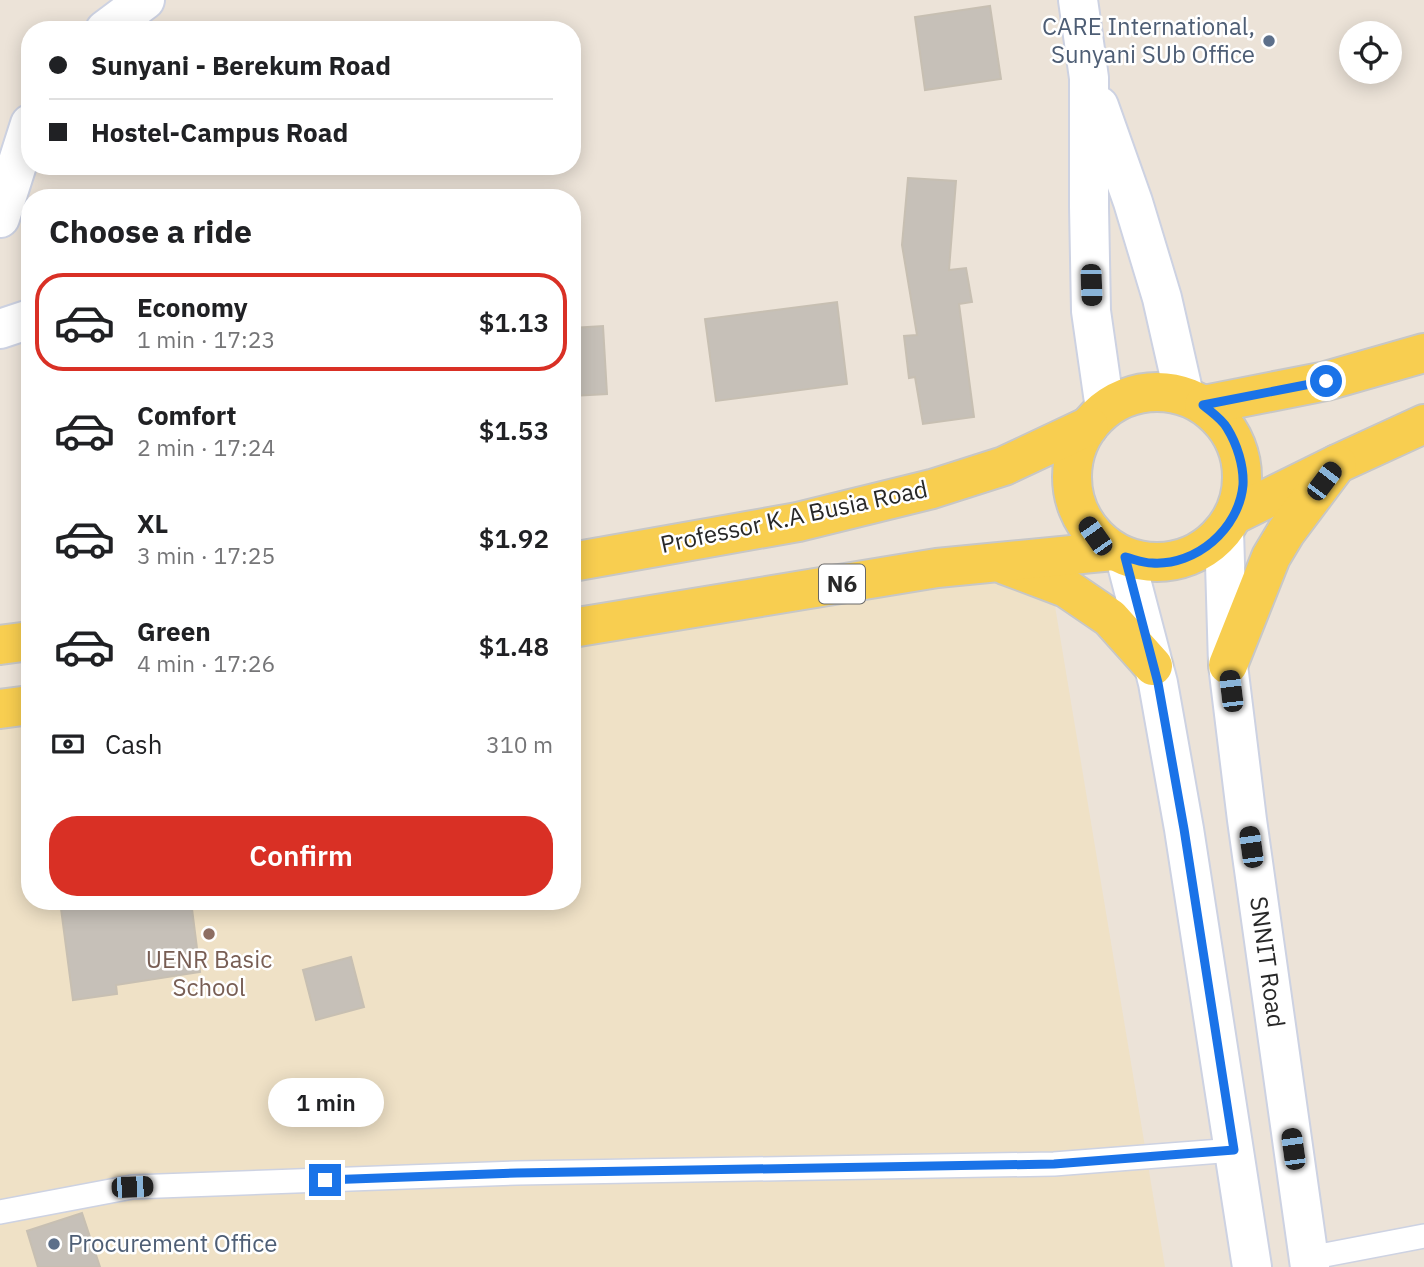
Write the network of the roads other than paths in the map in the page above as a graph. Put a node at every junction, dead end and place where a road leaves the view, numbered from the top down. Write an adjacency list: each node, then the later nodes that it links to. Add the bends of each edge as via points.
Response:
1 (145, 0): 3 (street)
2 (1078, 0): 4 (street)
3 (116, 21)
4 (1089, 78): 10 (street); 11 (street, via 1091,312)
5 (21, 152): 6 (street)
6 (0, 218)
7 (21, 322): 8 (street)
8 (0, 329)
9 (1424, 353): 10 (main road, via 1326,381)
10 (1194, 400): 11 (main road, via 1157,391 1130,396); 14 (main road, via 1226,426 1240,454 1243,485)
11 (1097, 418): 15 (main road, via 1078,446 1072,470 1074,494 1081,516 1095,536); 16 (main road, Professor K.A Busia Road, via 1004,466 932,489 798,522)
12 (1424, 424): 13 (main road, N6)
13 (1337, 464): 14 (main road, N6); 19 (main road, via 1271,557)
14 (1229, 523): 15 (main road, N6, via 1204,549 1179,560 1152,563); 19 (street, SNNIT Road)
15 (1119, 554): 17 (main road, N6); 20 (street)
16 (581, 560)
17 (996, 562): 18 (main road, N6); 20 (main road, via 1066,588 1110,618)
18 (581, 627)
19 (1228, 665): 26 (street, SNNIT Road)
20 (1153, 666): 23 (street, via 1184,829)
21 (21, 706): 22 (main road)
22 (0, 709)
23 (1234, 1150): 24 (lane, via 1054,1164 531,1172 132,1187); 27 (street)
24 (0, 1212)
25 (1424, 1236): 26 (lane)
26 (1310, 1263)
27 (1252, 1267)

